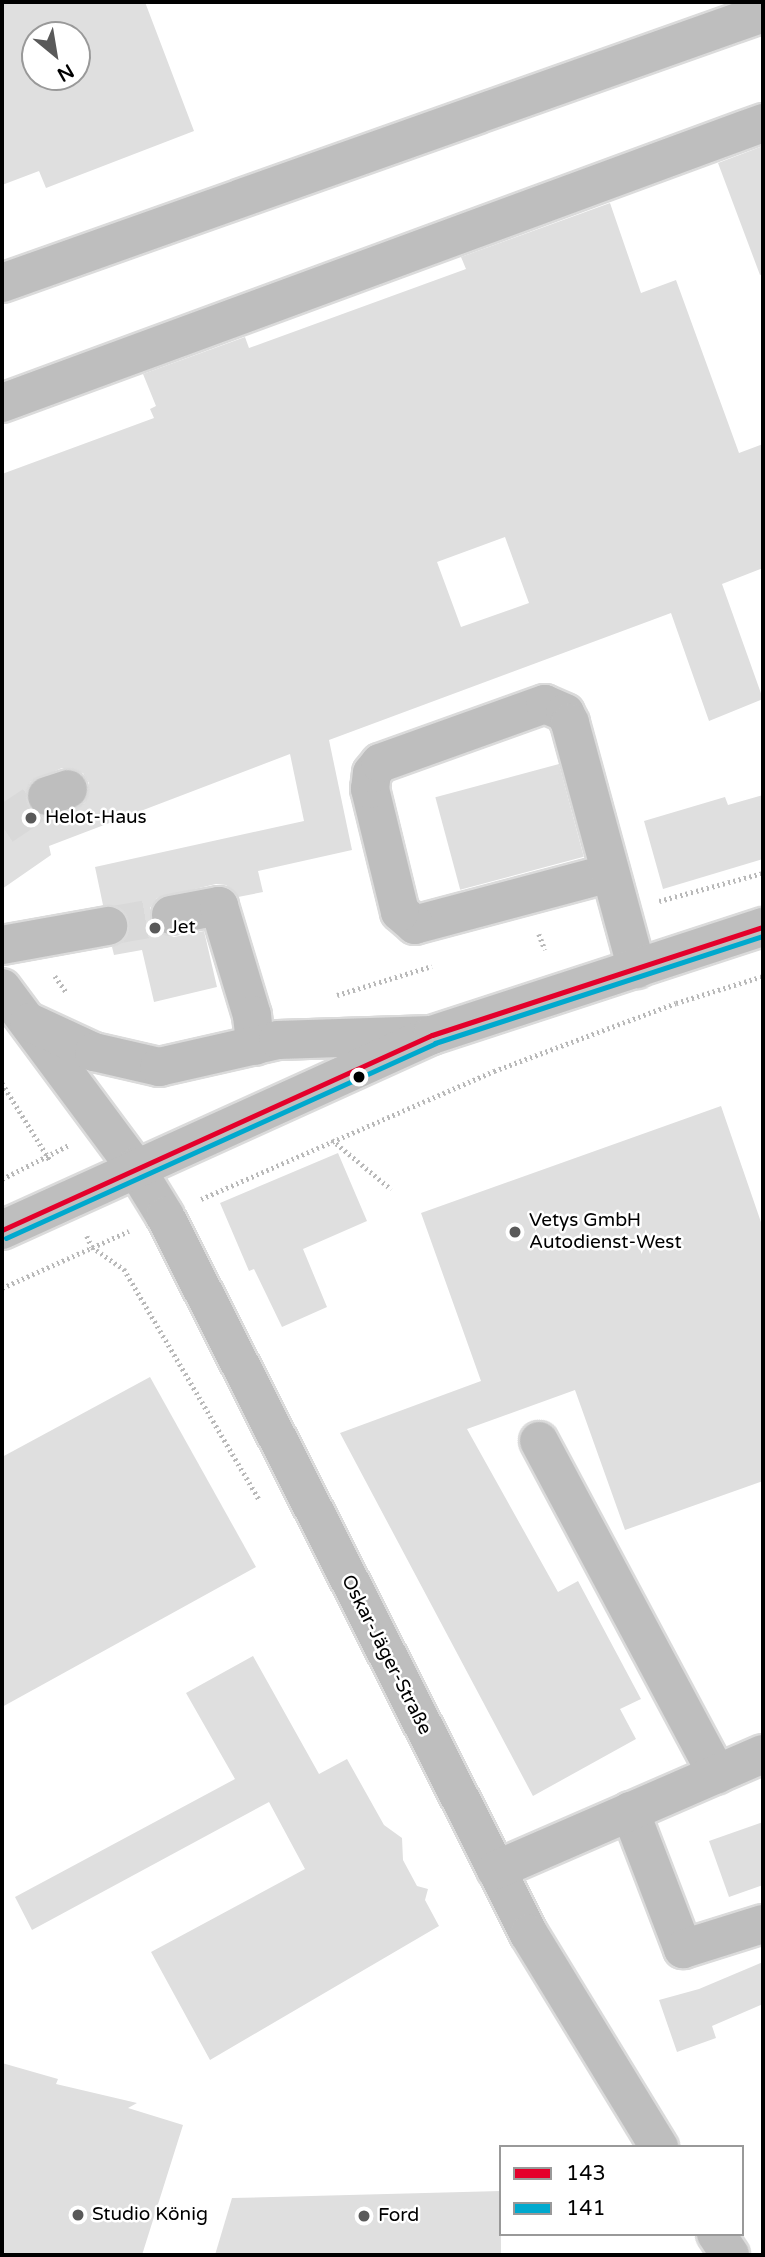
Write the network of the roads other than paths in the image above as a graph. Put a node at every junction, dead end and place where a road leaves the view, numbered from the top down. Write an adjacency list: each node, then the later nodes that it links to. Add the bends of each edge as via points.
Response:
1 (763, 13): 3 (street)
2 (763, 122): 4 (street)
3 (2, 283)
4 (2, 403)
5 (610, 873): 5 (street, via 570,723 556,706 545,704 380,763 372,772 370,789 400,912 415,926); 10 (street)
6 (171, 915): 14 (street, via 219,906 252,1015)
7 (108, 926): 9 (street)
8 (763, 927): 10 (street)
9 (15, 943)
10 (636, 969): 13 (street)
11 (2, 988): 12 (street, Oskar-Jäger-Straße)
12 (26, 1020): 14 (street, Oskar-Jäger-Straße, via 94,1052 159,1067); 15 (street, Oskar-Jäger-Straße)
13 (432, 1035): 14 (street, Oskar-Jäger-Straße, via 278,1040); 15 (street)
14 (255, 1046)
15 (135, 1167): 16 (street); 21 (street, Oskar-Jäger-Straße, via 165,1216)
16 (2, 1230)
17 (539, 1441): 19 (street)
18 (763, 1754): 19 (street)
19 (717, 1774): 20 (street)
20 (630, 1811): 21 (street); 22 (street, via 683,1949)
21 (496, 1870): 23 (street, Oskar-Jäger-Straße, via 529,1934)
22 (763, 1924)
23 (658, 2145)
24 (717, 2236): 25 (street)
25 (730, 2255)

